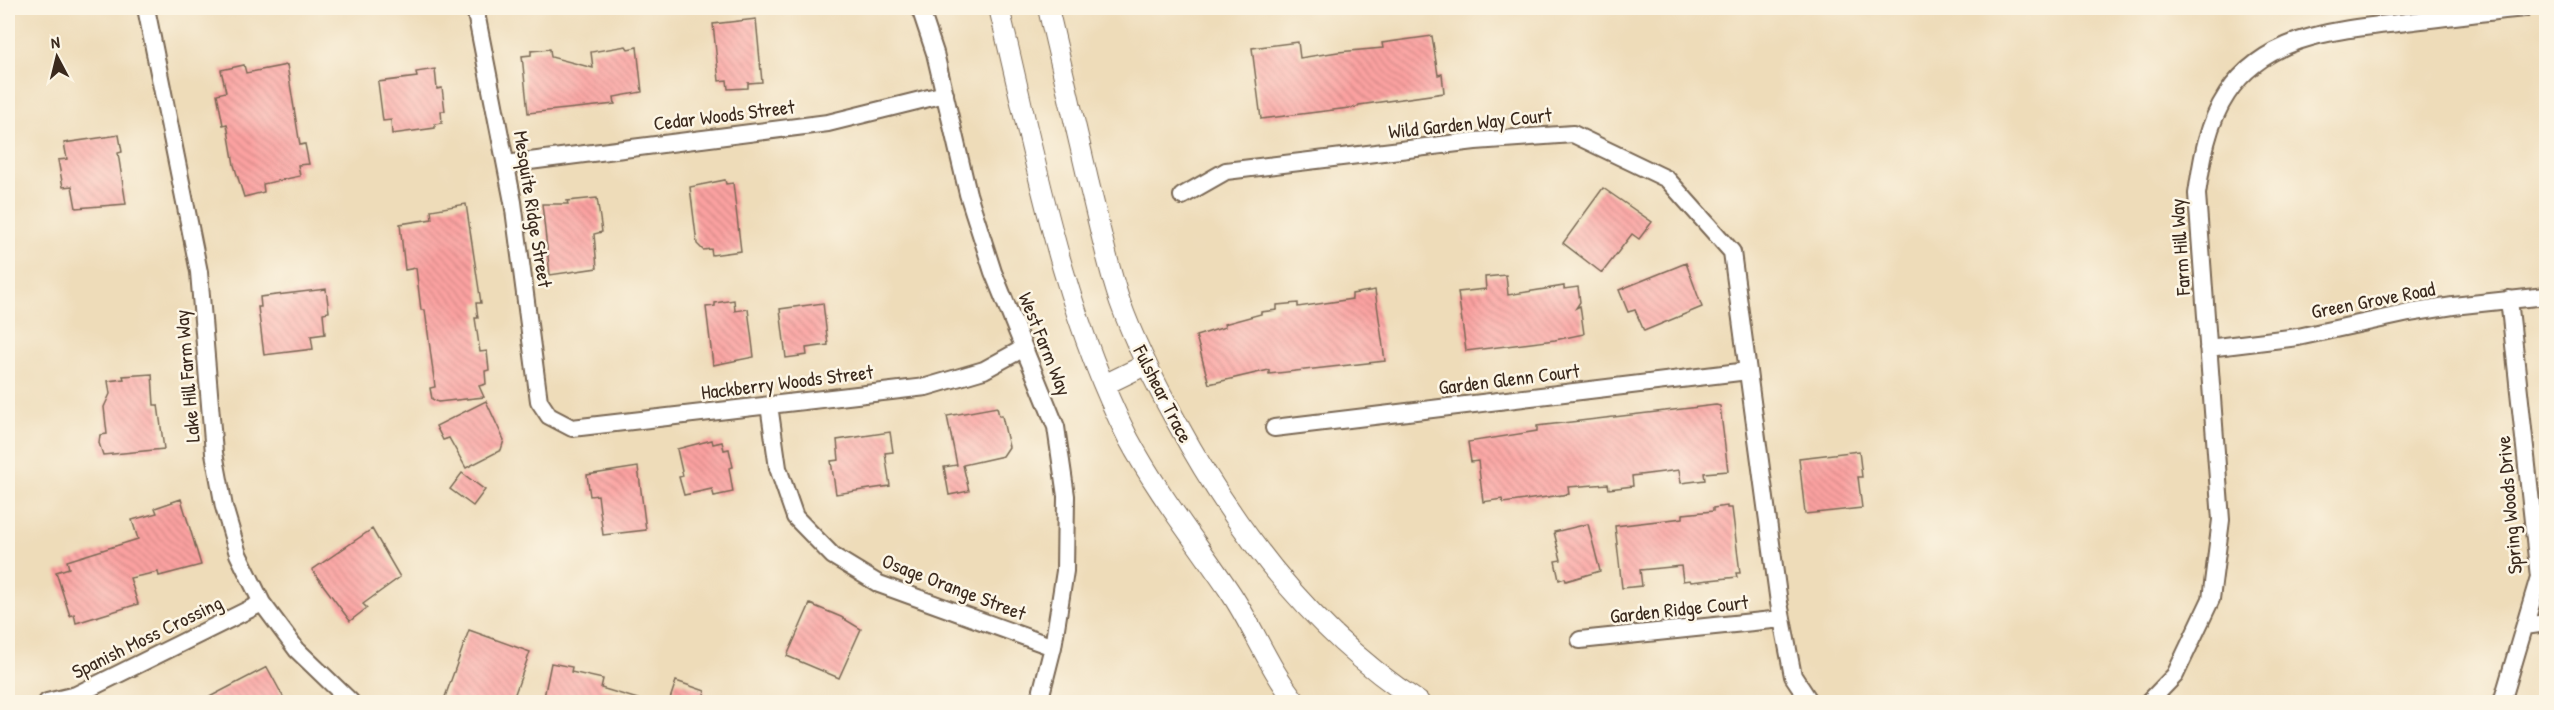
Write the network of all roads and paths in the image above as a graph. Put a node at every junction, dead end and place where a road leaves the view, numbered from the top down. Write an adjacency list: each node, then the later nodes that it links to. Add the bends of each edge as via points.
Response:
1 (146, 8): 21 (street, Lake Hill Farm Way, via 199,272 214,453 224,507 238,554)
2 (475, 8): 8 (street, Mesquite Ridge Street)
3 (920, 8): 7 (street, West Farm Way)
4 (999, 8): 16 (street, via 1061,265)
5 (1048, 8): 14 (street, Fulshear Trace, via 1105,249 1120,302)
6 (2524, 8): 13 (street, Farm Hill Way, via 2323,32 2279,47 2253,65 2227,93 2204,149 2197,194)
7 (945, 94): 8 (street, Cedar Woods Street, via 828,123); 12 (street, West Farm Way, via 968,194 993,272)
8 (506, 164): 18 (street, Mesquite Ridge Street, via 539,400)
9 (1182, 196): 15 (street, Wild Garden Way Court, via 1226,171 1475,141 1572,134 1667,179 1732,252)
10 (2547, 296): 11 (street, Green Grove Road)
11 (2510, 299): 13 (street, Green Grove Road, via 2409,313 2298,337); 20 (street, Spring Woods Drive)
12 (1024, 348): 17 (street, Hackberry Woods Street, via 984,370 926,387); 26 (street, West Farm Way, via 1056,427 1066,496 1065,571)
13 (2208, 348): 33 (street, Farm Hill Way, via 2221,520 2211,599 2175,675)
14 (1145, 365): 16 (street); 31 (street, Fulshear Trace, via 1204,474 1272,567 1344,642)
15 (1748, 371): 19 (street, Garden Glenn Court); 22 (street, Wild Garden Way Court)
16 (1104, 385): 30 (street, via 1128,438 1163,498 1228,589)
17 (769, 405): 18 (street, Hackberry Woods Street, via 572,428); 26 (street, Osage Orange Street, via 778,468 795,517 833,556 879,584)
18 (549, 416)
19 (1274, 428)
20 (2542, 577): 24 (street, Spring Woods Drive)
21 (262, 603): 27 (street, Spanish Moss Crossing, via 86,690); 28 (street, Lake Hill Farm Way, via 297,650)
22 (1780, 611): 25 (street, Garden Ridge Court); 32 (street, Wild Garden Way Court, via 1793,676)
23 (2547, 623): 24 (street)
24 (2525, 626): 34 (street, Spring Woods Drive)
25 (1580, 640)
26 (1053, 647): 29 (street, West Farm Way)
27 (47, 702)
28 (351, 702)
29 (1039, 702)
30 (1296, 702)
31 (1419, 702)
32 (1810, 702)
33 (2148, 702)
34 (2502, 702)

